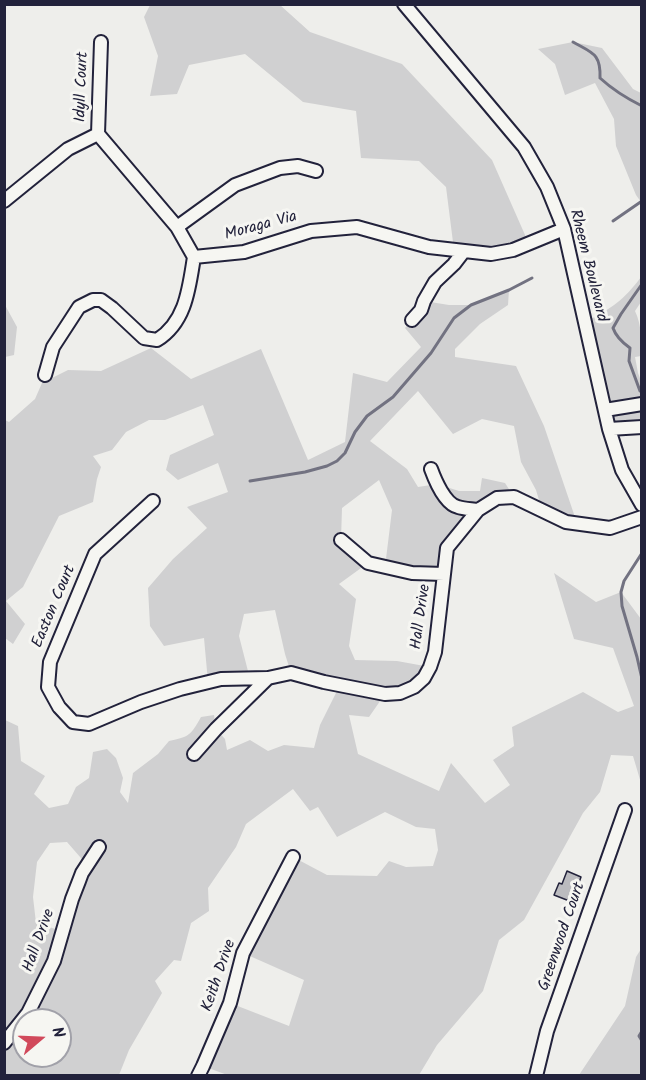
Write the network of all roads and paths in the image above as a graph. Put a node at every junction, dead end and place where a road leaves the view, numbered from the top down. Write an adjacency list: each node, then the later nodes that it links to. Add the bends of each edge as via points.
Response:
1 (404, 4): 7 (street, Rheem Boulevard, via 524,147 547,187)
2 (101, 42): 3 (street, Idyll Court)
3 (98, 134): 5 (street, via 68,149); 6 (street)
4 (316, 171): 6 (street, via 297,166 280,168 236,185)
5 (4, 201)
6 (177, 227): 9 (street)
7 (564, 229): 8 (street, Moraga Via, via 513,250 491,254); 13 (street, Rheem Boulevard)
8 (464, 251): 9 (street, Moraga Via, via 429,247 357,227 311,231 244,252); 10 (street, via 435,282)
9 (194, 257): 11 (street, via 188,294 167,334 157,340 144,338 112,308 101,300 93,300 79,307 53,347)
10 (412, 320)
11 (45, 375)
12 (642, 404): 13 (street)
13 (605, 410): 15 (street, Rheem Boulevard)
14 (642, 427): 15 (street)
15 (609, 429): 18 (street, Rheem Boulevard, via 622,470)
16 (431, 469): 19 (street, via 448,501 456,507)
17 (153, 501): 23 (street, Easton Court, via 95,554 50,662 48,687 59,707 73,722 90,724 180,690 221,680)
18 (642, 505)
19 (478, 510): 20 (street, Hall Drive, via 497,498 514,497 566,522 609,528); 22 (street, Hall Drive, via 447,548)
20 (642, 517)
21 (341, 540): 22 (street, via 368,563 412,573)
22 (444, 574): 23 (street, Hall Drive, via 435,652 424,678 414,687 385,694 291,673)
23 (268, 678): 24 (street)
24 (194, 754)
25 (625, 810): 30 (street, Greenwood Court, via 547,1030)
26 (99, 847): 28 (street, Hall Drive, via 82,873 54,961 28,1013)
27 (293, 857): 29 (street, Keith Drive, via 243,953 230,1003)
28 (4, 1043)
29 (198, 1076)
30 (536, 1076)

